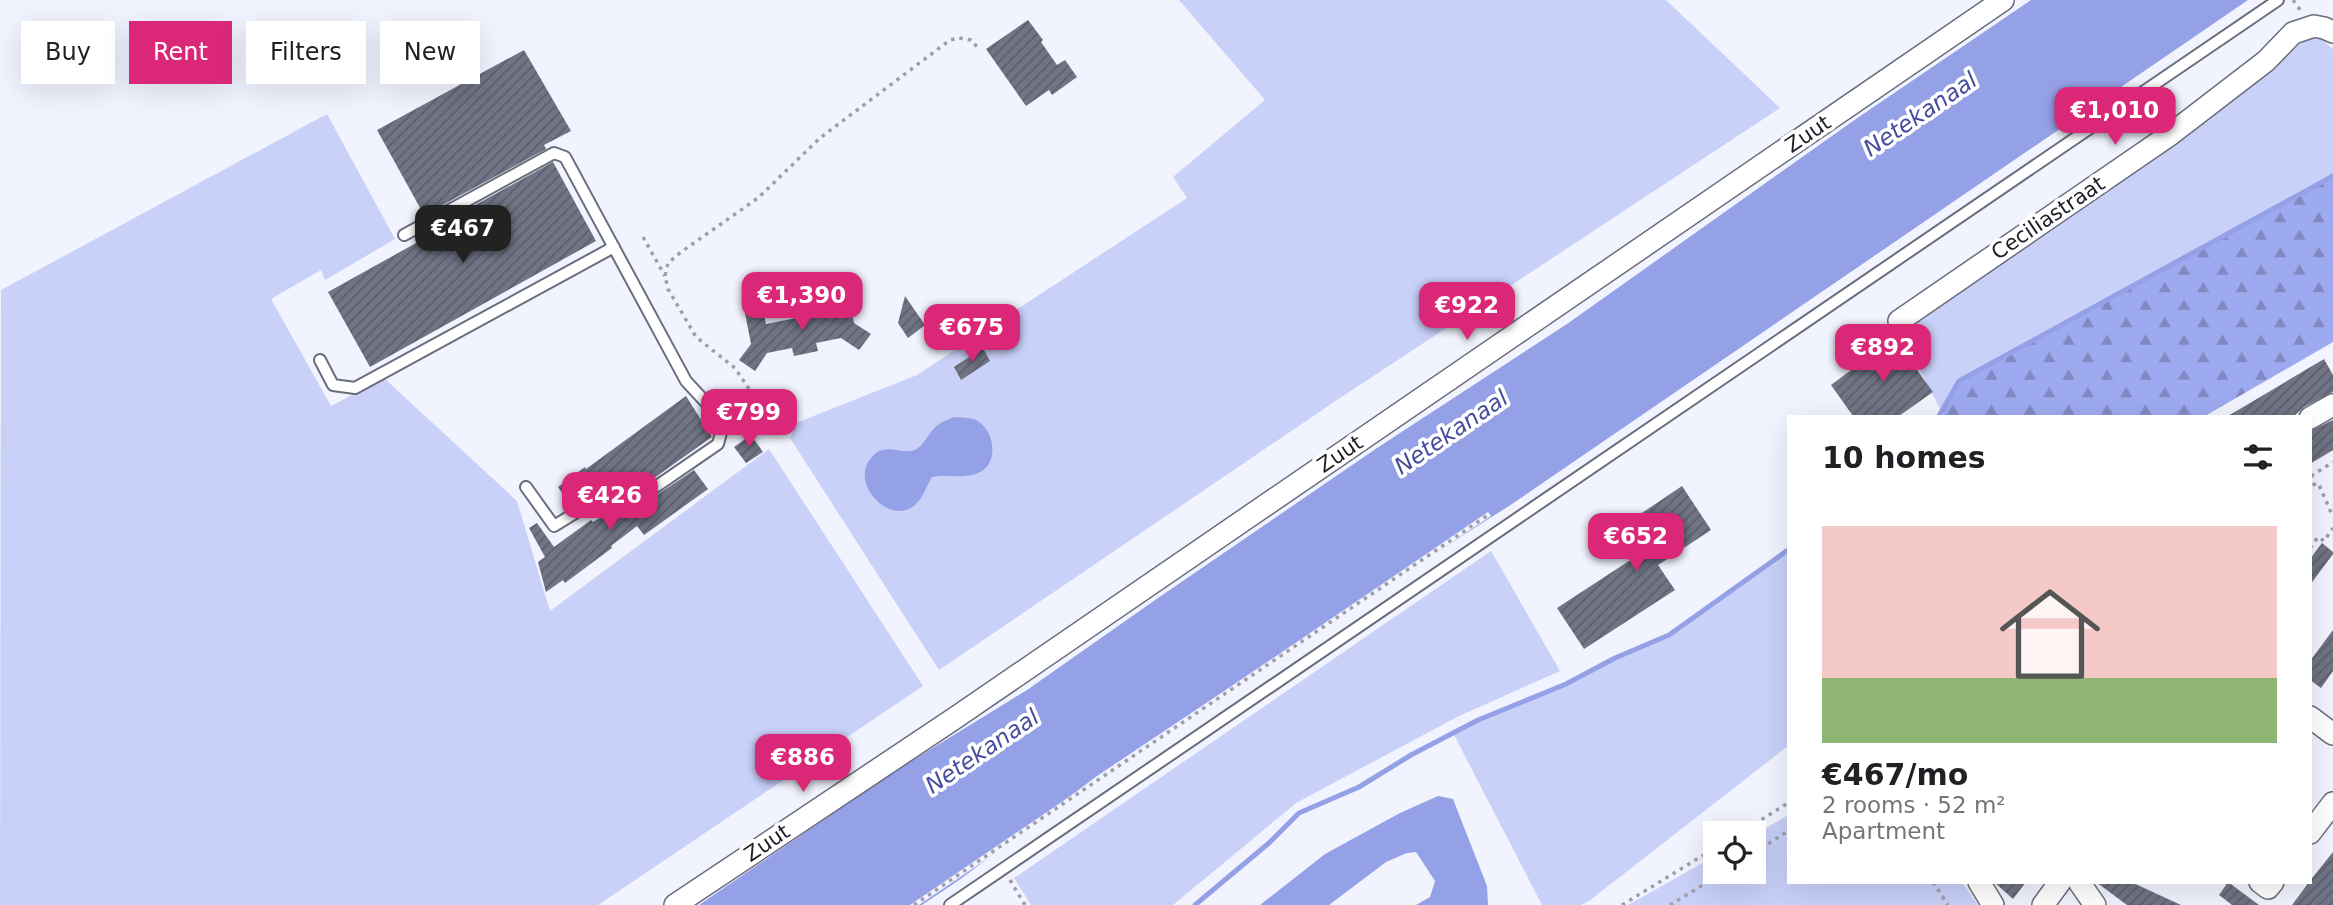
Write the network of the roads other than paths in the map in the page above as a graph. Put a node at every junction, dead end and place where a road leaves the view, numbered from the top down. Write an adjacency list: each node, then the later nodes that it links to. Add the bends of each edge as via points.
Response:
1 (2004, 0): 18 (street, Zuut)
2 (2278, 0): 19 (lane)
3 (2333, 32): 6 (street, Ceciliastraat, via 2314,26 2293,33 2266,61 2171,134)
4 (404, 235): 5 (lane, via 554,153 565,157)
5 (614, 247): 7 (lane, via 355,388 333,385); 11 (lane, via 686,381)
6 (1899, 321)
7 (320, 360)
8 (756, 400): 11 (lane)
9 (2333, 405): 10 (street)
10 (2312, 417)
11 (724, 422): 12 (lane, via 718,444 622,510 593,502 554,526)
12 (526, 487)
13 (2333, 803): 14 (street)
14 (2312, 830)
15 (1980, 884): 20 (street)
16 (2059, 884): 21 (street)
17 (2080, 884): 22 (street)
18 (675, 905)
19 (950, 905)
20 (1993, 905)
21 (2043, 905)
22 (2095, 905)

